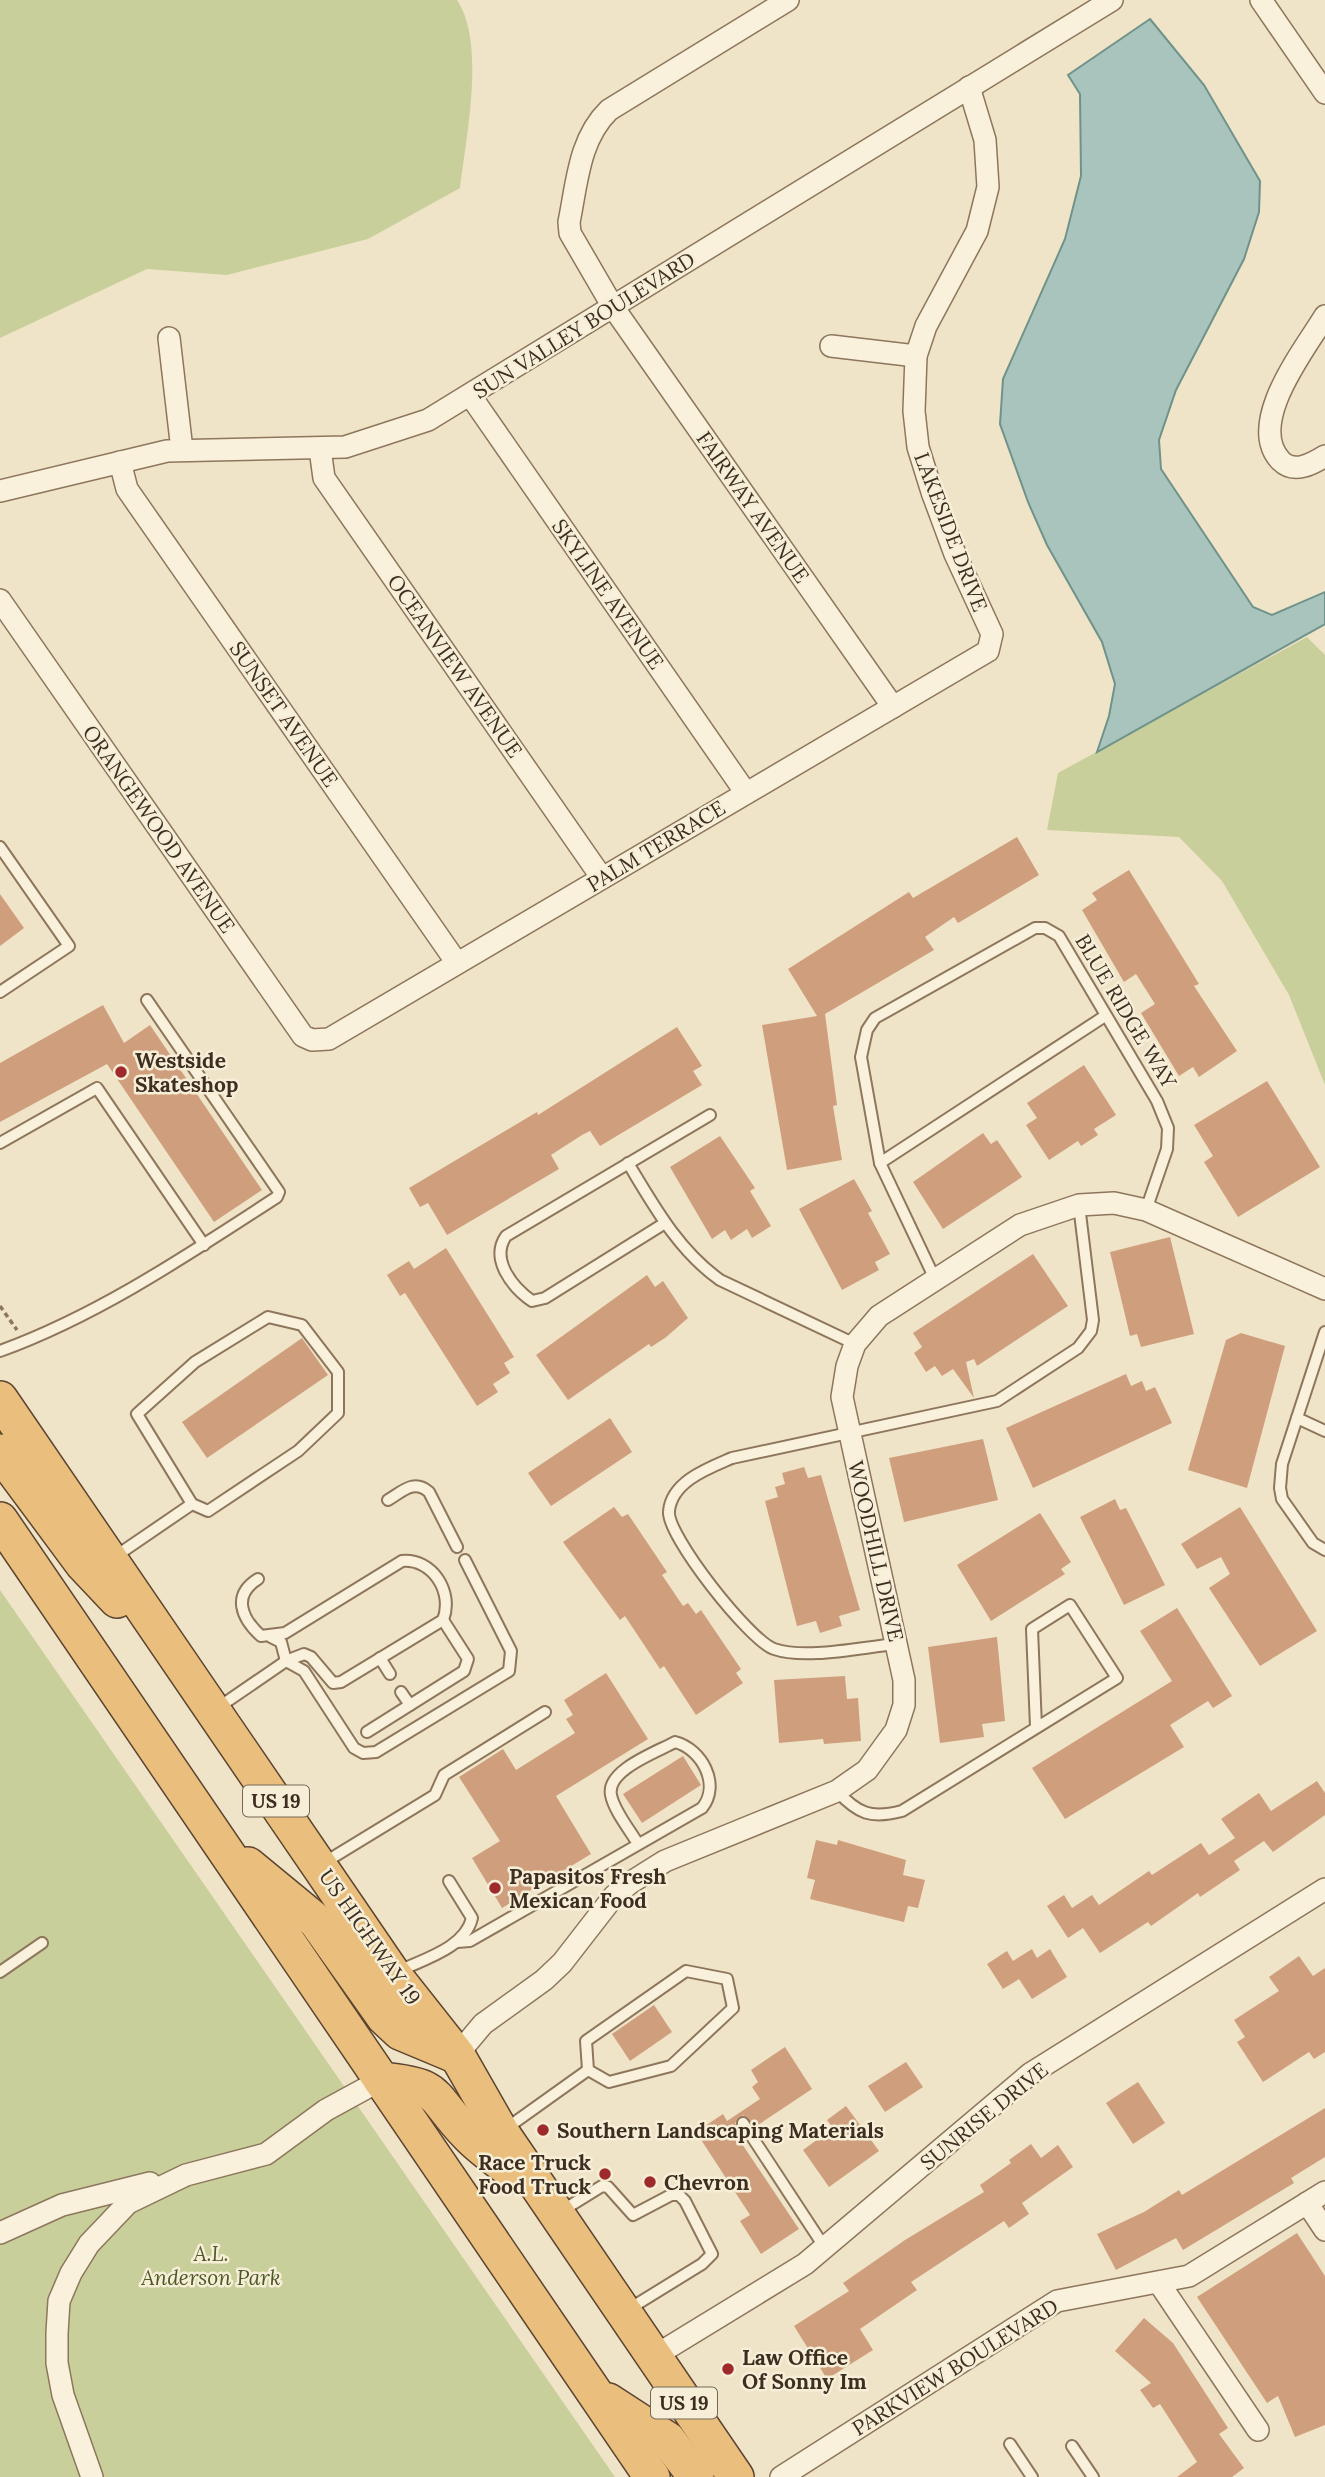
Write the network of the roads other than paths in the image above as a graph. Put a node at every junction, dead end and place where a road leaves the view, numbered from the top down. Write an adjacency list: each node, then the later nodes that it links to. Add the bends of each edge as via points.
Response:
1 (788, 0): 6 (street, FAIRWAY AVENUE, via 609,110 590,133 570,233)
2 (1112, 0): 4 (street, SUN VALLEY BOULEVARD)
3 (1261, 0): 5 (street)
4 (969, 87): 6 (street, SUN VALLEY BOULEVARD); 10 (street, LAKESIDE DRIVE, via 988,163 983,216 929,318)
5 (1325, 93)
6 (612, 307): 11 (street, SUN VALLEY BOULEVARD); 19 (street, FAIRWAY AVENUE)
7 (1325, 316): 14 (street, via 1276,398 1270,421 1273,445 1283,463 1309,466)
8 (169, 338): 13 (street)
9 (831, 345): 10 (street)
10 (916, 356): 18 (street, LAKESIDE DRIVE, via 918,447 951,545 992,634)
11 (470, 395): 12 (street, SUN VALLEY BOULEVARD, via 428,420 394,433); 20 (street, SKYLINE AVENUE)
12 (320, 449): 13 (street, SUN VALLEY BOULEVARD); 22 (street, OCEANVIEW AVENUE, via 324,478)
13 (182, 450): 15 (street, SUN VALLEY BOULEVARD)
14 (1325, 456)
15 (120, 462): 16 (street, SUN VALLEY BOULEVARD); 23 (street, SUNSET AVENUE, via 127,489)
16 (0, 491)
17 (0, 600): 27 (street, ORANGEWOOD AVENUE, via 303,1036)
18 (983, 656): 19 (street, PALM TERRACE)
19 (893, 707): 20 (street, PALM TERRACE)
20 (746, 793): 22 (street, PALM TERRACE)
21 (0, 847): 24 (lane, via 69,946)
22 (602, 878): 23 (street, PALM TERRACE)
23 (457, 963): 27 (street, PALM TERRACE)
24 (0, 992)
25 (147, 1000): 35 (lane, via 279,1192 277,1198)
26 (1105, 1016): 31 (lane); 31 (lane, BLUE RIDGE WAY, via 1059,936 1035,928 875,1018 867,1030 862,1057); 33 (lane, BLUE RIDGE WAY, via 1157,1101 1168,1128 1167,1149)
27 (329, 1039)
28 (710, 1115): 30 (lane)
29 (0, 1143): 35 (lane, via 97,1088)
30 (628, 1163): 34 (lane); 34 (lane, via 506,1236 499,1246 506,1271 520,1293 532,1301 545,1298)
31 (880, 1163): 36 (lane, BLUE RIDGE WAY)
32 (1079, 1205): 33 (street, WOODHILL DRIVE, via 1114,1203); 36 (street, WOODHILL DRIVE, via 1020,1225); 44 (lane, via 1093,1320 1086,1340 997,1401)
33 (1146, 1210): 37 (street, WOODHILL DRIVE)
34 (665, 1223): 39 (lane, via 696,1262 720,1280)
35 (204, 1245): 40 (lane, via 117,1296)
36 (935, 1279): 39 (street, WOODHILL DRIVE, via 879,1316)
37 (1325, 1289)
38 (1325, 1332): 42 (lane)
39 (855, 1344): 44 (street, WOODHILL DRIVE, via 842,1384)
40 (0, 1351)
41 (0, 1399): 51 (highway, US HIGHWAY 19 / US 19)
42 (1297, 1419): 43 (lane); 50 (lane, via 1280,1476 1282,1499 1313,1543)
43 (1325, 1431)
44 (849, 1432): 56 (street, WOODHILL DRIVE); 56 (lane, via 732,1458 703,1470 673,1498 670,1524 762,1644 790,1653)
45 (0, 1451): 59 (highway, via 83,1564)
46 (388, 1500): 49 (lane, via 422,1485)
47 (192, 1504): 47 (lane, via 137,1414 195,1362 268,1317 302,1325 338,1372 338,1413 298,1451 208,1511); 51 (lane)
48 (0, 1520): 68 (highway)
49 (457, 1547)
50 (1325, 1550)
51 (111, 1560): 59 (highway, US HIGHWAY 19 / US 19)
52 (464, 1560): 58 (lane, via 511,1651 509,1671 376,1752 354,1748 304,1671)
53 (258, 1579): 55 (lane, via 243,1591 242,1606 255,1630)
54 (443, 1620): 55 (lane, via 447,1598 427,1566 415,1559 402,1561 285,1633); 57 (lane); 62 (lane, via 468,1664)
55 (271, 1637): 58 (lane, via 281,1642)
56 (897, 1644): 67 (street, WOODHILL DRIVE, via 904,1705 896,1730 867,1770)
57 (380, 1658): 58 (lane, via 333,1683 312,1657 304,1654); 60 (lane)
58 (286, 1661): 63 (lane)
59 (188, 1673): 63 (highway, US HIGHWAY 19 / US 19)
60 (390, 1674)
61 (401, 1692): 62 (lane)
62 (410, 1705): 66 (lane)
63 (214, 1710): 70 (highway, US HIGHWAY 19 / US 19)
64 (545, 1712): 70 (lane, via 444,1775 435,1795)
65 (1036, 1727): 65 (lane, via 1032,1629 1070,1605 1117,1678); 67 (lane, via 902,1811 862,1812)
66 (367, 1732)
67 (836, 1791): 77 (street, WOODHILL DRIVE, via 665,1861 630,1883 614,1896 562,1963 482,2024)
68 (216, 1838): 77 (highway, via 316,1921 384,2017 400,2032); 79 (highway)
69 (638, 1844): 69 (lane, via 702,1808 710,1798 708,1776 688,1745 675,1742 617,1773 611,1797); 73 (lane, via 470,1941)
70 (319, 1865): 76 (highway, US HIGHWAY 19 / US 19)
71 (450, 1881): 73 (lane, via 472,1918)
72 (1325, 1889): 87 (street, SUNRISE DRIVE, via 1030,2074)
73 (457, 1942): 76 (lane)
74 (42, 1943): 75 (lane)
75 (0, 1972)
76 (393, 1974): 77 (highway, US HIGHWAY 19 / US 19)
77 (457, 2055): 81 (highway, US HIGHWAY 19 / US 19)
78 (588, 2070): 78 (lane, via 609,2082 671,2066 733,2008 727,1979 686,1971 586,2041); 81 (lane)
79 (381, 2080): 82 (street, via 326,2110 266,2154); 84 (highway, via 416,2083 434,2092 468,2135); 91 (highway)
80 (743, 2123): 87 (lane)
81 (501, 2132): 84 (highway, US HIGHWAY 19 / US 19)
82 (186, 2175): 86 (street, via 62,2204); 95 (street, via 128,2203 89,2244 58,2301 61,2384)
83 (1316, 2197): 85 (street); 88 (street, PARKVIEW BOULEVARD, via 1189,2276)
84 (554, 2208): 89 (highway, US HIGHWAY 19 / US 19); 89 (lane, via 602,2186 633,2215 671,2195 685,2201 712,2254)
85 (1325, 2230)
86 (0, 2233)
87 (825, 2248): 90 (street, SUNRISE DRIVE)
88 (1159, 2283): 92 (street); 99 (street, PARKVIEW BOULEVARD, via 1057,2301)
89 (623, 2313): 90 (highway, US HIGHWAY 19 / US 19)
90 (653, 2357): 98 (highway, US HIGHWAY 19 / US 19)
91 (594, 2391): 96 (highway); 97 (highway, via 668,2440)
92 (1258, 2431)
93 (1010, 2444): 100 (lane)
94 (1072, 2446): 101 (lane)
95 (92, 2477)
96 (652, 2477)
97 (696, 2477)
98 (736, 2477)
99 (780, 2477)
100 (1032, 2477)
101 (1093, 2477)

